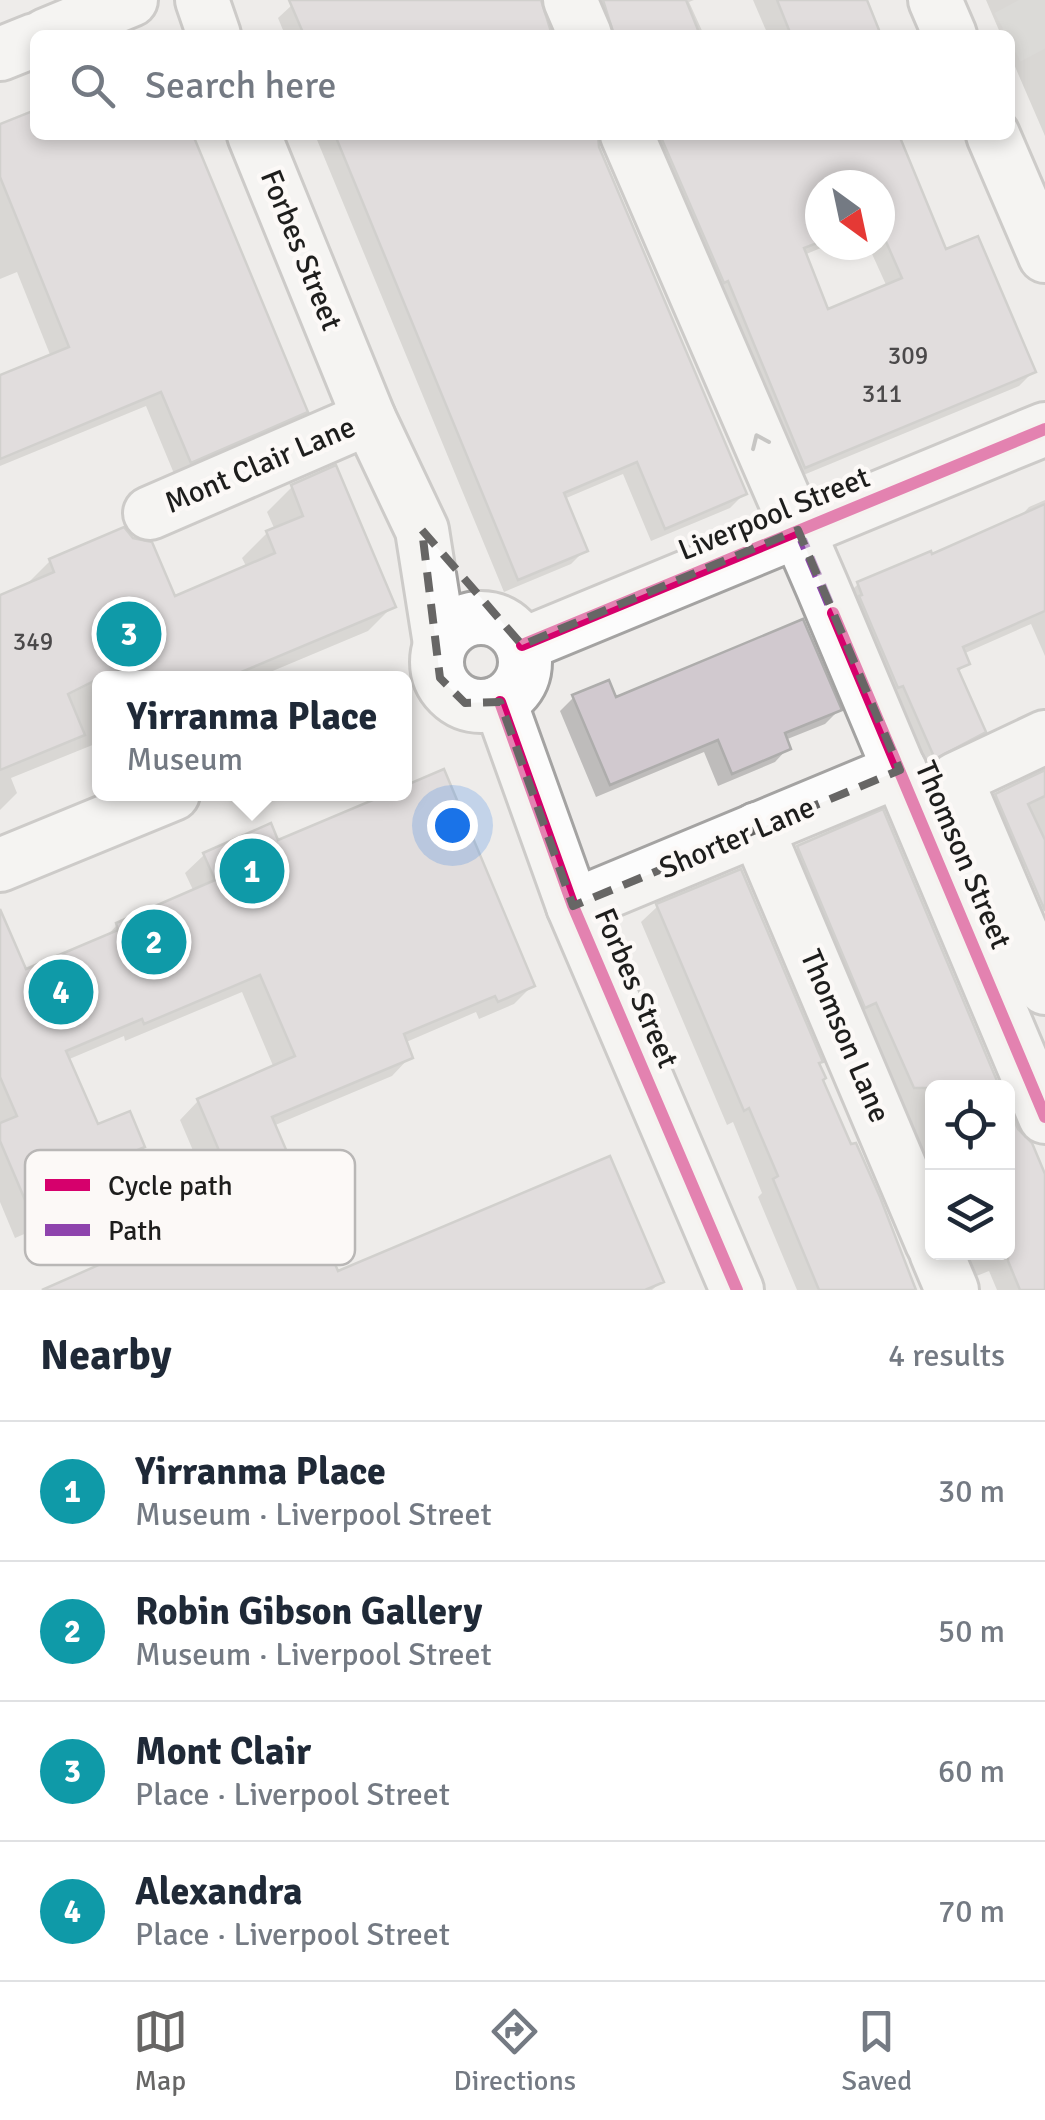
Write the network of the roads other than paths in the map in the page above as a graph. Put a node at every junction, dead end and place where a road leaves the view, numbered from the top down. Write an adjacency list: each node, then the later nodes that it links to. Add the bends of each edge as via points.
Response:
1 (131, 0): 5 (street)
2 (202, 0): 6 (street)
3 (570, 0): 7 (street)
4 (935, 0): 8 (street)
5 (58, 30)
6 (212, 30)
7 (583, 30)
8 (948, 30)
9 (30, 42): 10 (street)
10 (0, 54)
11 (256, 140): 15 (street, Forbes Street)
12 (629, 140): 19 (street, one-way to 12)
13 (995, 140): 14 (street)
14 (1045, 256)
15 (369, 418): 17 (street, Mont Clair Lane); 18 (street, Forbes Street)
16 (1045, 428): 19 (street, Liverpool Street)
17 (150, 513)
18 (422, 530): 20 (street, Forbes Street); 21 (street, Forbes Street)
19 (798, 530): 20 (street, Liverpool Street); 24 (street, Thomson Street)
20 (512, 634): 21 (street, via 489,618 460,623); 22 (street, via 526,661 514,692)
21 (428, 672): 22 (street, via 465,703)
22 (500, 702): 28 (street, Forbes Street)
23 (1045, 738): 29 (street, via 956,779)
24 (900, 770): 26 (street, Shorter Lane); 30 (street, Thomson Street)
25 (156, 801): 27 (street)
26 (757, 830): 28 (street, Shorter Lane); 31 (street, Thomson Lane)
27 (0, 866)
28 (573, 906): 33 (street, Forbes Street)
29 (1045, 988)
30 (1045, 1116)
31 (925, 1227)
32 (939, 1260): 34 (street)
33 (737, 1290)
34 (952, 1290)

